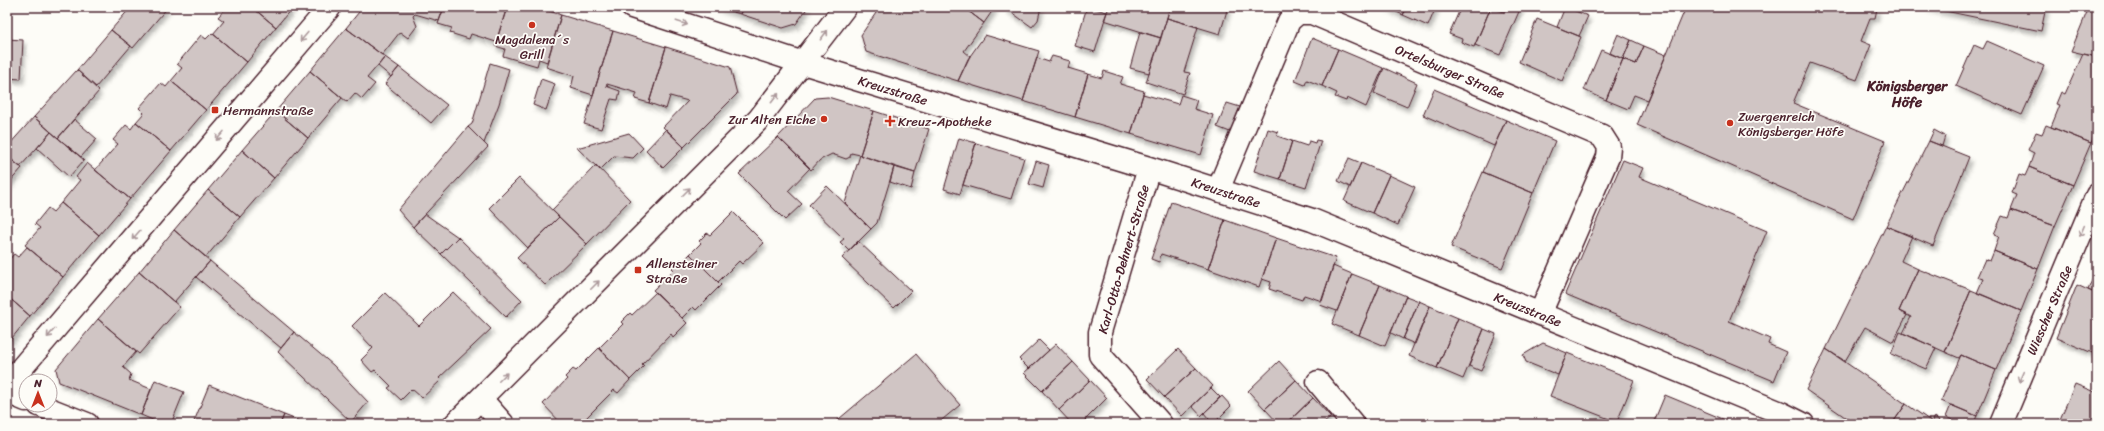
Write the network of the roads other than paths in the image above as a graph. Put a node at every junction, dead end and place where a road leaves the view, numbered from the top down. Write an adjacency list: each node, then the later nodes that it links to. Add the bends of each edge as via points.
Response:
1 (330, 7): 10 (street, one-way to 10)
2 (632, 7): 4 (street, Kreuzstraße, one-way to 4)
3 (845, 7): 4 (street, one-way to 3)
4 (803, 63): 5 (street, Kreuzstraße); 13 (street, one-way to 4, via 759,119)
5 (1149, 168): 6 (street, Kreuzstraße); 18 (street, Karl-Otto-Dehnert-Straße, via 1100,332 1100,355)
6 (1218, 190): 8 (street, Kreuzstraße, via 1312,220); 8 (street, Ortelsburger Straße, via 1289,21 1298,13 1312,13 1602,136 1609,147 1608,157)
7 (2097, 195): 21 (street, Wiescher Straße, one-way to 21)
8 (1540, 314): 20 (street, Kreuzstraße)
9 (1318, 382): 19 (street)
10 (7, 385)
11 (7, 392): 12 (street)
12 (18, 397)
13 (481, 400): 16 (street); 17 (street)
14 (58, 413): 15 (street)
15 (87, 424)
16 (456, 424)
17 (503, 424)
18 (1161, 424)
19 (1353, 424)
20 (1803, 424)
21 (2001, 424)

